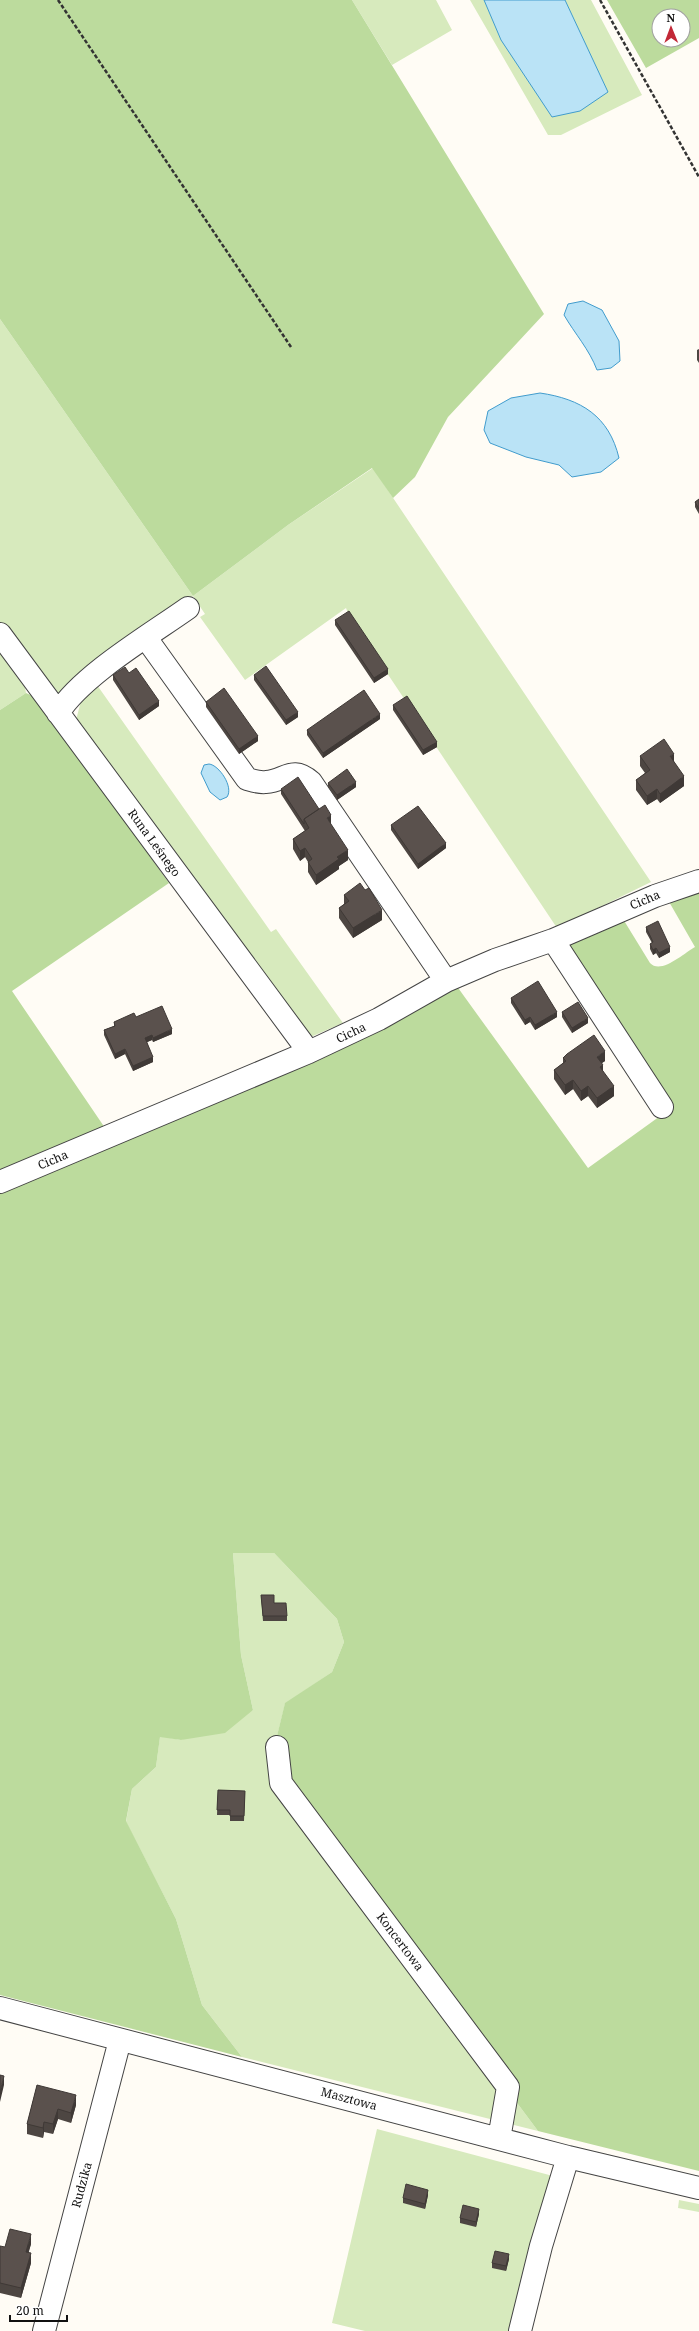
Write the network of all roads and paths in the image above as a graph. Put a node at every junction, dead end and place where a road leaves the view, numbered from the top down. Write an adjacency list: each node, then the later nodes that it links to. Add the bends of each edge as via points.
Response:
1 (58, 0): 4 (path)
2 (600, 0): 3 (path)
3 (699, 177)
4 (291, 347)
5 (188, 608): 7 (street)
6 (0, 634): 8 (street, Runa Leśnego)
7 (146, 638): 8 (street, via 80,688 65,702); 11 (street, via 247,779 268,782 289,774 304,776 311,782)
8 (58, 713): 12 (street, Runa Leśnego)
9 (699, 881): 10 (street, Cicha, via 656,896)
10 (554, 940): 11 (street, Cicha, via 495,960); 13 (street)
11 (446, 981): 12 (street, Cicha, via 379,1020)
12 (309, 1052): 14 (street, Cicha)
13 (662, 1107)
14 (0, 1182)
15 (277, 1747): 18 (street, Koncertowa, via 281,1783 508,2088)
16 (0, 2008): 17 (street, Masztowa)
17 (120, 2040): 18 (street, Masztowa); 21 (street, Rudzika)
18 (499, 2139): 19 (street, Masztowa)
19 (568, 2157): 20 (street, Masztowa); 22 (street, via 541,2246)
20 (699, 2188)
21 (44, 2331)
22 (520, 2331)

